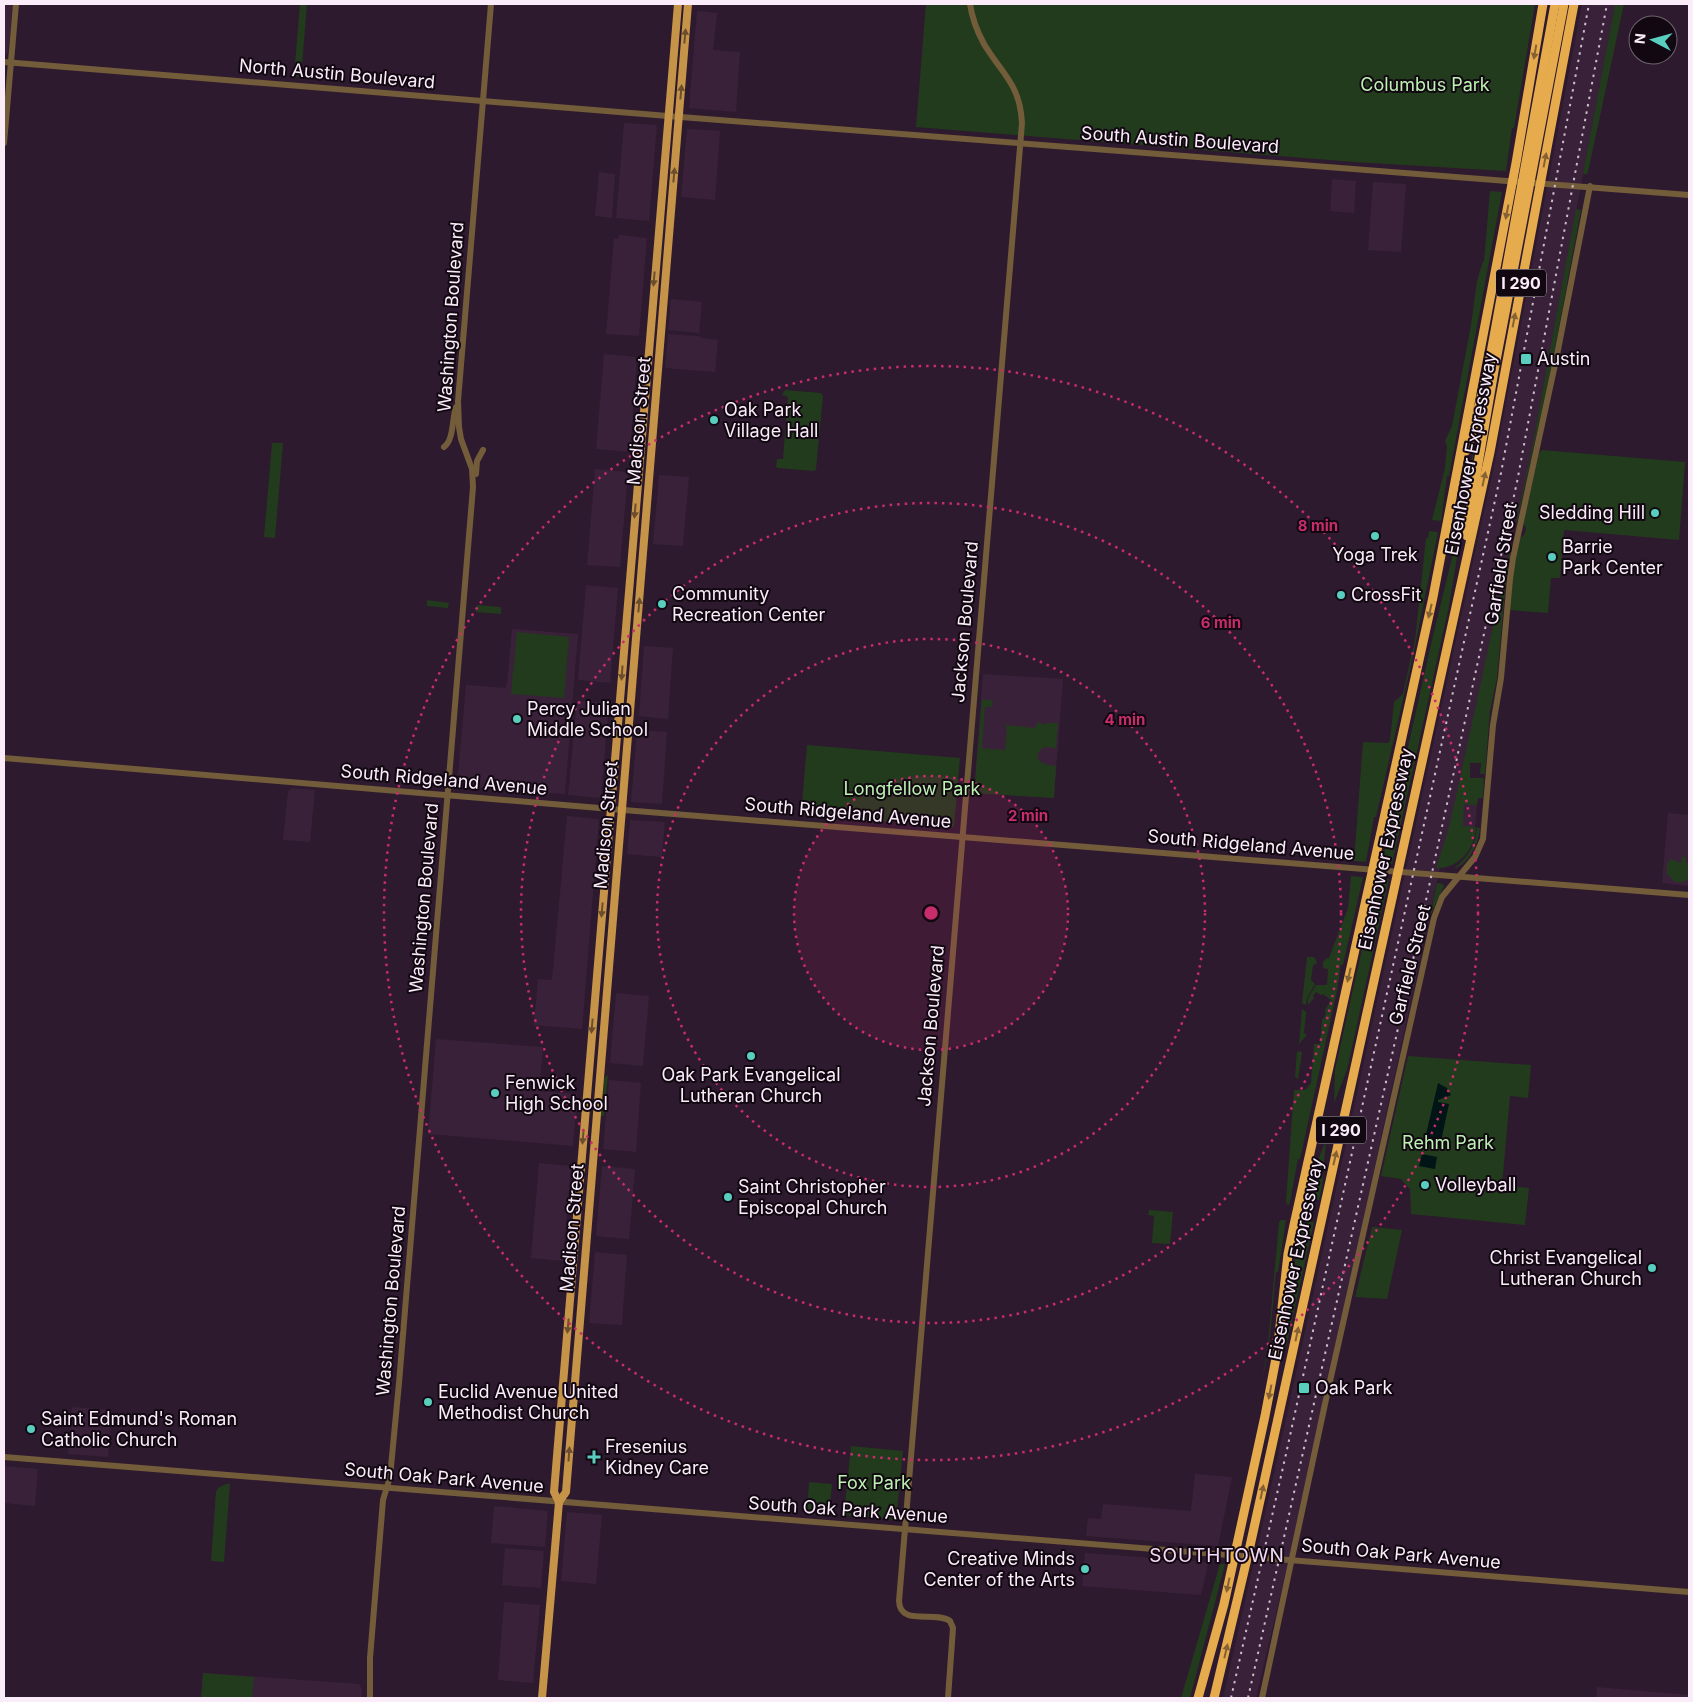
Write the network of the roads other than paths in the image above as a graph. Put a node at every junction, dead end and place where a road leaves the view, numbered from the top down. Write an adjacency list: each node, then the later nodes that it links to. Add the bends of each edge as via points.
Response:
1 (16, 4): 10 (street)
2 (491, 4): 11 (street, Washington Boulevard)
3 (678, 4): 12 (main road, Madison Street)
4 (688, 4): 13 (main road, Madison Street, one-way to 4)
5 (970, 4): 15 (street, Jackson Boulevard, via 979,35 1017,96 1021,115)
6 (1543, 4): 22 (highway, Eisenhower Expressway / I 290, one-way to 22)
7 (1555, 4): 16 (highway)
8 (1564, 4): 16 (highway)
9 (1574, 4): 24 (highway, Eisenhower Expressway / I 290, one-way to 9)
10 (7, 62): 11 (street, North Austin Boulevard); 14 (street)
11 (483, 101): 12 (street, North Austin Boulevard); 19 (street, Washington Boulevard)
12 (668, 116): 13 (street, South Austin Boulevard); 27 (main road, Madison Street, one-way to 27)
13 (679, 117): 15 (street, South Austin Boulevard); 28 (main road, Madison Street, one-way to 13)
14 (4, 143)
15 (1020, 143): 16 (street, South Austin Boulevard); 29 (street, Jackson Boulevard)
16 (1526, 182): 17 (street, South Austin Boulevard); 22 (highway, via 1488,369 1471,438); 24 (highway, via 1468,522)
17 (1590, 186): 18 (street, South Austin Boulevard); 30 (street, Garfield Street, via 1513,558 1483,839 1475,857)
18 (1689, 195)
19 (458, 401): 20 (street, via 452,435); 23 (street, Washington Boulevard, via 461,439 472,469)
20 (444, 446)
21 (483, 450): 23 (street, via 477,461)
22 (1458, 472): 41 (highway, Eisenhower Expressway / I 290, one-way to 41, via 1288,1254 1265,1416 1224,1604)
23 (473, 487): 26 (street, Washington Boulevard)
24 (1466, 561): 42 (highway, Eisenhower Expressway / I 290, one-way to 24)
25 (4, 758): 26 (street, South Ridgeland Avenue)
26 (448, 795): 27 (street, South Ridgeland Avenue); 33 (street, Washington Boulevard, via 398,1392)
27 (611, 809): 28 (street, South Ridgeland Avenue); 34 (main road, Madison Street, one-way to 34, via 554,1492)
28 (622, 810): 29 (street, South Ridgeland Avenue); 34 (main road, Madison Street, one-way to 28, via 566,1492)
29 (962, 837): 30 (street, South Ridgeland Avenue); 35 (street, Jackson Boulevard)
30 (1458, 877): 31 (street, South Ridgeland Avenue); 36 (street, Garfield Street, via 1442,897 1434,918)
31 (1689, 895)
32 (4, 1457): 33 (street, South Oak Park Avenue)
33 (387, 1488): 34 (street, South Oak Park Avenue); 38 (street, Washington Boulevard, via 383,1500 370,1658)
34 (559, 1502): 35 (street, South Oak Park Avenue); 39 (main road, Madison Street)
35 (905, 1530): 36 (street, South Oak Park Avenue); 40 (street, Jackson Boulevard, via 899,1601 906,1616 941,1618 950,1622 953,1628)
36 (1290, 1561): 37 (street, South Oak Park Avenue); 43 (street, Garfield Street)
37 (1689, 1592)
38 (370, 1698)
39 (542, 1698)
40 (948, 1698)
41 (1198, 1698)
42 (1214, 1698)
43 (1262, 1698)

